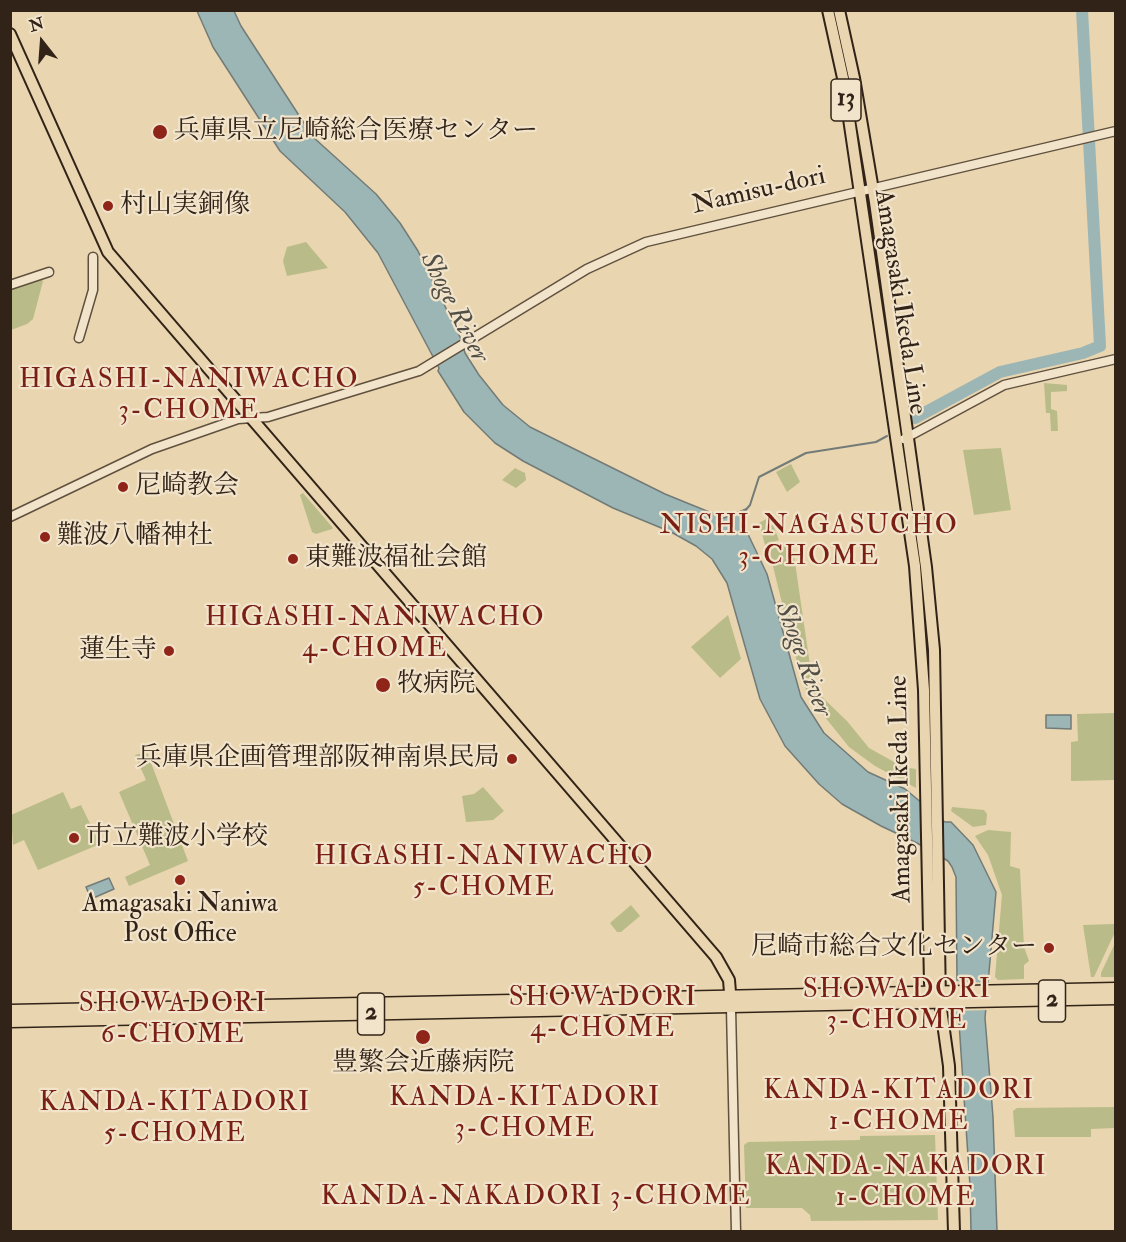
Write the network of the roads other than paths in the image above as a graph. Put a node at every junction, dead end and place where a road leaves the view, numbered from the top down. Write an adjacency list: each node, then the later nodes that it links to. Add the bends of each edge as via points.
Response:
1 (828, 10): 6 (main road, Amagasaki Ikeda Line / 13)
2 (839, 10): 5 (main road, Amagasaki Ikeda Line / 13)
3 (10, 34): 12 (main road, via 108,252)
4 (1116, 130): 5 (street, Namisu-dori)
5 (872, 187): 6 (street, Namisu-dori); 13 (main road, Amagasaki Ikeda Line / 13)
6 (860, 190): 12 (street, Namisu-dori, via 646,242 586,269 414,373 268,417); 13 (main road, Amagasaki Ikeda Line / 13)
7 (93, 257): 10 (street, via 93,290)
8 (49, 272): 9 (street)
9 (10, 285)
10 (79, 338)
11 (1116, 359): 13 (street, via 1004,385)
12 (249, 418): 14 (street, via 152,449); 20 (main road, via 716,957 729,980)
13 (903, 439): 15 (main road, Amagasaki Ikeda Line / 13, via 934,650)
14 (10, 518)
15 (931, 803): 18 (main road, Amagasaki Ikeda Line / 13); 18 (main road, Amagasaki Ikeda Line / 13, via 926,850)
16 (1116, 989): 17 (highway, 2)
17 (989, 996): 18 (highway, 2); 19 (highway, 2)
18 (942, 997): 20 (highway, 2); 24 (main road, via 949,1066)
19 (1116, 998)
20 (731, 1003): 21 (highway, 2); 22 (highway, 2); 23 (street)
21 (10, 1011)
22 (10, 1021)
23 (736, 1232)
24 (954, 1232)

